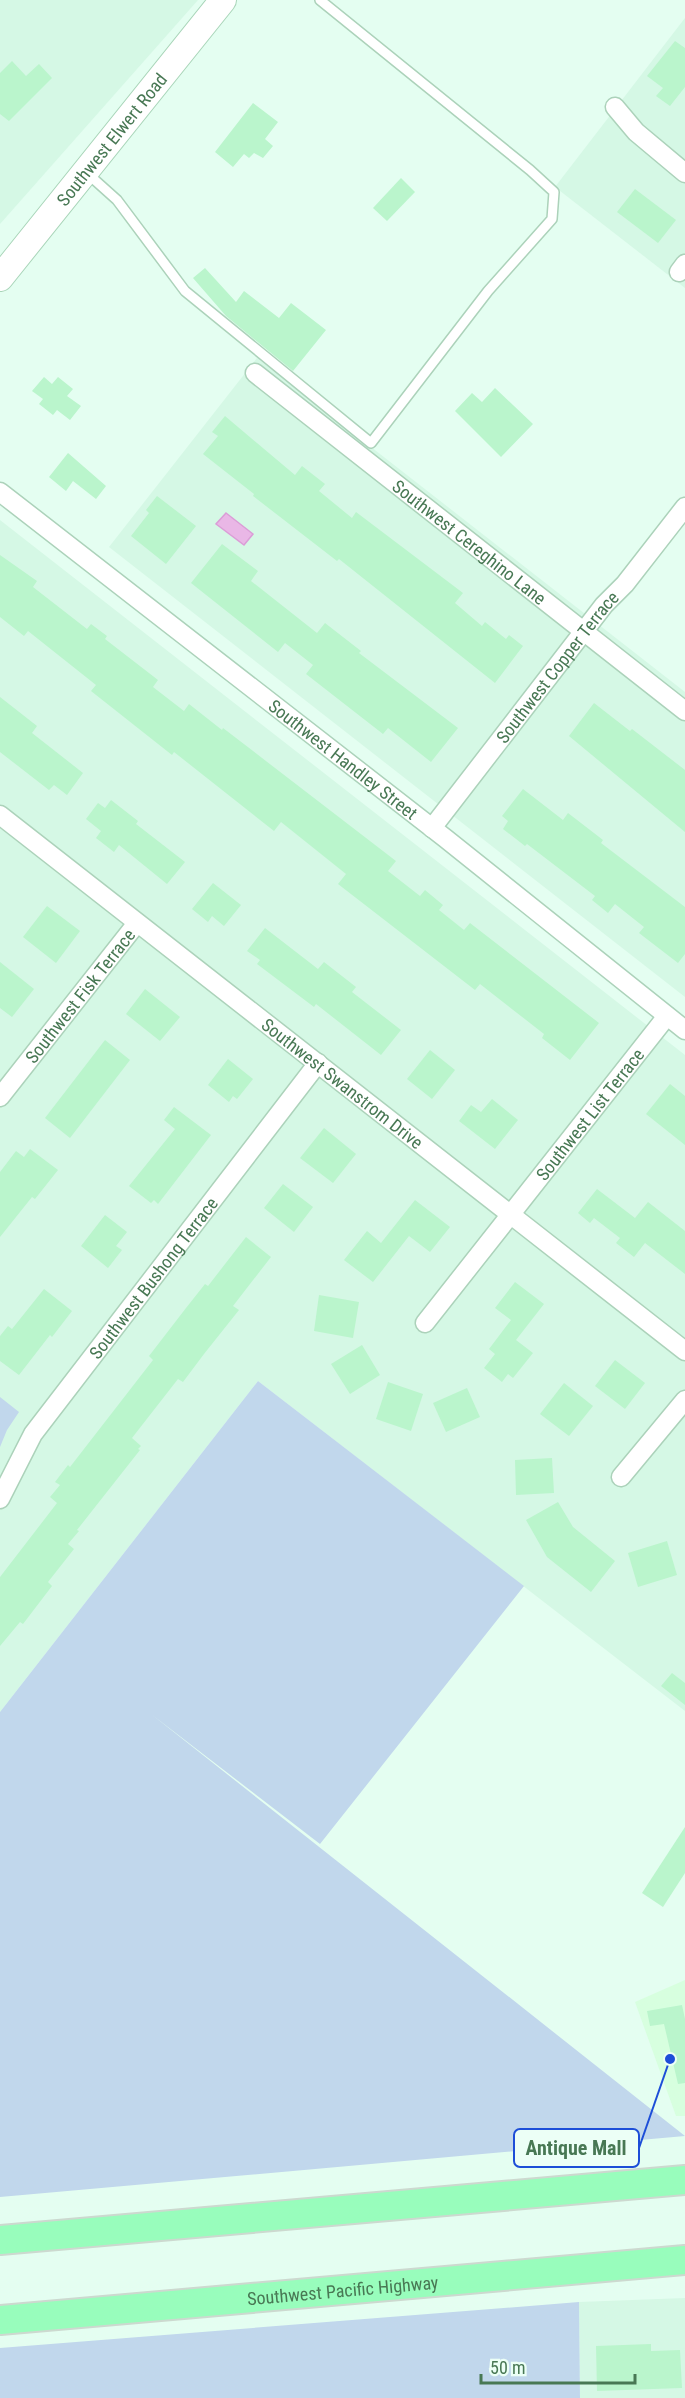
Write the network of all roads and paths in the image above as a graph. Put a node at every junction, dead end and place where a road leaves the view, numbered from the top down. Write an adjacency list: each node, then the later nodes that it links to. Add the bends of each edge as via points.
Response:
1 (223, 0): 4 (main road, Southwest Elwert Road)
2 (320, 0): 4 (lane, via 554,192 552,219 489,291 371,443 185,291 117,200)
3 (615, 107): 5 (street, via 636,132)
4 (86, 172): 6 (main road, Southwest Elwert Road)
5 (685, 173)
6 (0, 278)
7 (255, 373): 10 (street, Southwest Cereghino Lane)
8 (0, 492): 13 (street, Southwest Handley Street)
9 (685, 507): 10 (street, Southwest Copper Terrace)
10 (584, 631): 11 (street, Southwest Cereghino Lane); 13 (street, Southwest Copper Terrace)
11 (685, 711)
12 (0, 815): 14 (street, Southwest Swanstrom Drive)
13 (432, 828): 15 (street, Southwest Handley Street)
14 (137, 923): 17 (street, Southwest Swanstrom Drive); 18 (street, Southwest Fisk Terrace)
15 (667, 1016): 16 (street, Southwest Handley Street); 19 (street, Southwest List Terrace)
16 (685, 1030)
17 (318, 1063): 19 (street, Southwest Swanstrom Drive); 24 (street, Southwest Bushong Terrace, via 33,1434)
18 (0, 1098)
19 (511, 1213): 20 (street, Southwest List Terrace); 21 (street, Southwest Swanstrom Drive)
20 (425, 1323)
21 (685, 1351)
22 (685, 1400): 23 (street)
23 (621, 1477)
24 (0, 1499)
25 (685, 2180): 26 (highway)
26 (0, 2241)
27 (685, 2260): 28 (highway, Southwest Pacific Highway)
28 (0, 2320)

